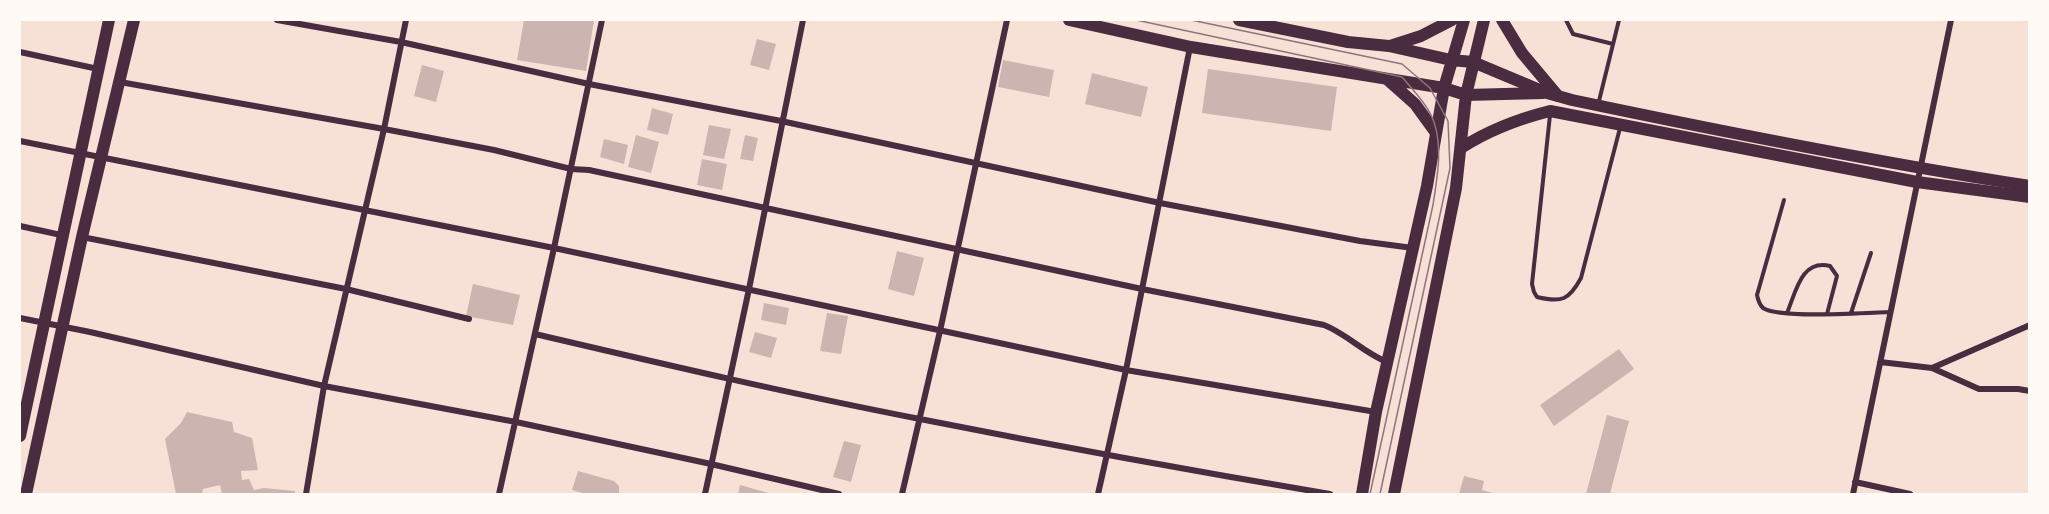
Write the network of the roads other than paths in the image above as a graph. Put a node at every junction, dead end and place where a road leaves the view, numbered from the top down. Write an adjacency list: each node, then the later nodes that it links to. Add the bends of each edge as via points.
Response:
1 (109, 20): 24 (main road)
2 (134, 20): 26 (main road)
3 (277, 20): 17 (street)
4 (406, 20): 17 (street)
5 (602, 20): 27 (street)
6 (803, 20): 33 (street)
7 (1007, 20): 41 (street)
8 (1069, 20): 20 (main road)
9 (1239, 20): 19 (main road, via 1347,42)
10 (1452, 20): 19 (main road)
11 (1464, 20): 22 (main road)
12 (1484, 20): 23 (main road)
13 (1502, 20): 29 (main road)
14 (1566, 20): 18 (lane, via 1573,34)
15 (1619, 20): 18 (lane)
16 (1951, 20): 43 (street)
17 (401, 42): 27 (street); 35 (street)
18 (1613, 44): 31 (lane)
19 (1389, 46): 22 (main road)
20 (1191, 47): 25 (main road); 48 (street)
21 (20, 52): 24 (street)
22 (1451, 60): 23 (main road); 28 (main road)
23 (1473, 62): 29 (main road); 30 (main road)
24 (98, 69): 39 (main road)
25 (1387, 79): 28 (main road); 36 (main road, via 1415,104)
26 (120, 82): 35 (street); 40 (main road)
27 (589, 84): 33 (street); 42 (street)
28 (1444, 88): 30 (main road); 36 (main road)
29 (1552, 94): 30 (main road); 31 (main road)
30 (1466, 95): 38 (main road)
31 (1598, 105): 43 (main road)
32 (1550, 111): 34 (main road); 34 (lane, via 1532,284 1537,297 1554,301 1569,296 1581,278); 38 (main road, via 1515,120)
33 (782, 121): 41 (street); 50 (street)
34 (1621, 125): 44 (main road)
35 (384, 129): 42 (street); 49 (street)
36 (1436, 133): 56 (main road)
37 (20, 141): 39 (street)
38 (1461, 148): 95 (main road)
39 (80, 154): 40 (street); 52 (main road)
40 (102, 158): 49 (street); 53 (main road)
41 (977, 163): 48 (street); 55 (street)
42 (571, 169): 50 (street); 54 (street)
43 (1920, 169): 44 (street); 45 (main road)
44 (1917, 182): 46 (main road); 61 (street)
45 (2030, 186)
46 (2030, 197)
47 (1784, 200): 62 (lane, via 1757,296 1766,309)
48 (1160, 203): 56 (street); 60 (street)
49 (364, 209): 54 (street); 58 (street)
50 (765, 209): 55 (street); 59 (street)
51 (20, 226): 52 (street)
52 (61, 235): 67 (main road)
53 (82, 237): 58 (street); 69 (main road)
54 (554, 248): 59 (street); 71 (street)
55 (958, 248): 60 (street); 70 (street)
56 (1413, 248): 72 (main road)
57 (1871, 253): 63 (lane)
58 (346, 289): 66 (street); 77 (street)
59 (749, 289): 70 (street); 76 (street)
60 (1142, 289): 72 (street, via 1324,325); 75 (street)
61 (1890, 312): 63 (lane); 73 (street)
62 (1787, 313): 64 (lane); 64 (lane, via 1804,272 1826,265 1837,276)
63 (1851, 313): 64 (lane)
64 (1827, 314)
65 (20, 318): 67 (street)
66 (469, 319)
67 (43, 323): 69 (street); 82 (main road)
68 (2030, 325): 74 (street)
69 (62, 327): 77 (street); 86 (main road)
70 (940, 331): 75 (street); 80 (street)
71 (535, 334): 76 (street); 81 (street)
72 (1388, 362): 79 (main road)
73 (1880, 362): 74 (street); 85 (street)
74 (1932, 368): 78 (street, via 1979,389)
75 (1126, 370): 79 (street); 83 (street)
76 (729, 379): 80 (street); 84 (street)
77 (324, 386): 81 (street); 87 (street)
78 (2030, 391)
79 (1376, 412): 94 (main road)
80 (918, 419): 83 (street); 91 (street)
81 (516, 422): 84 (street); 88 (street)
82 (20, 436)
83 (1108, 456): 92 (street); 93 (street)
84 (711, 464): 89 (street); 90 (street)
85 (1855, 482): 96 (street); 97 (street)
86 (27, 495)
87 (306, 495)
88 (499, 495)
89 (705, 495)
90 (839, 495)
91 (902, 495)
92 (1098, 495)
93 (1330, 495)
94 (1362, 495)
95 (1395, 495)
96 (1852, 495)
97 (1910, 495)

